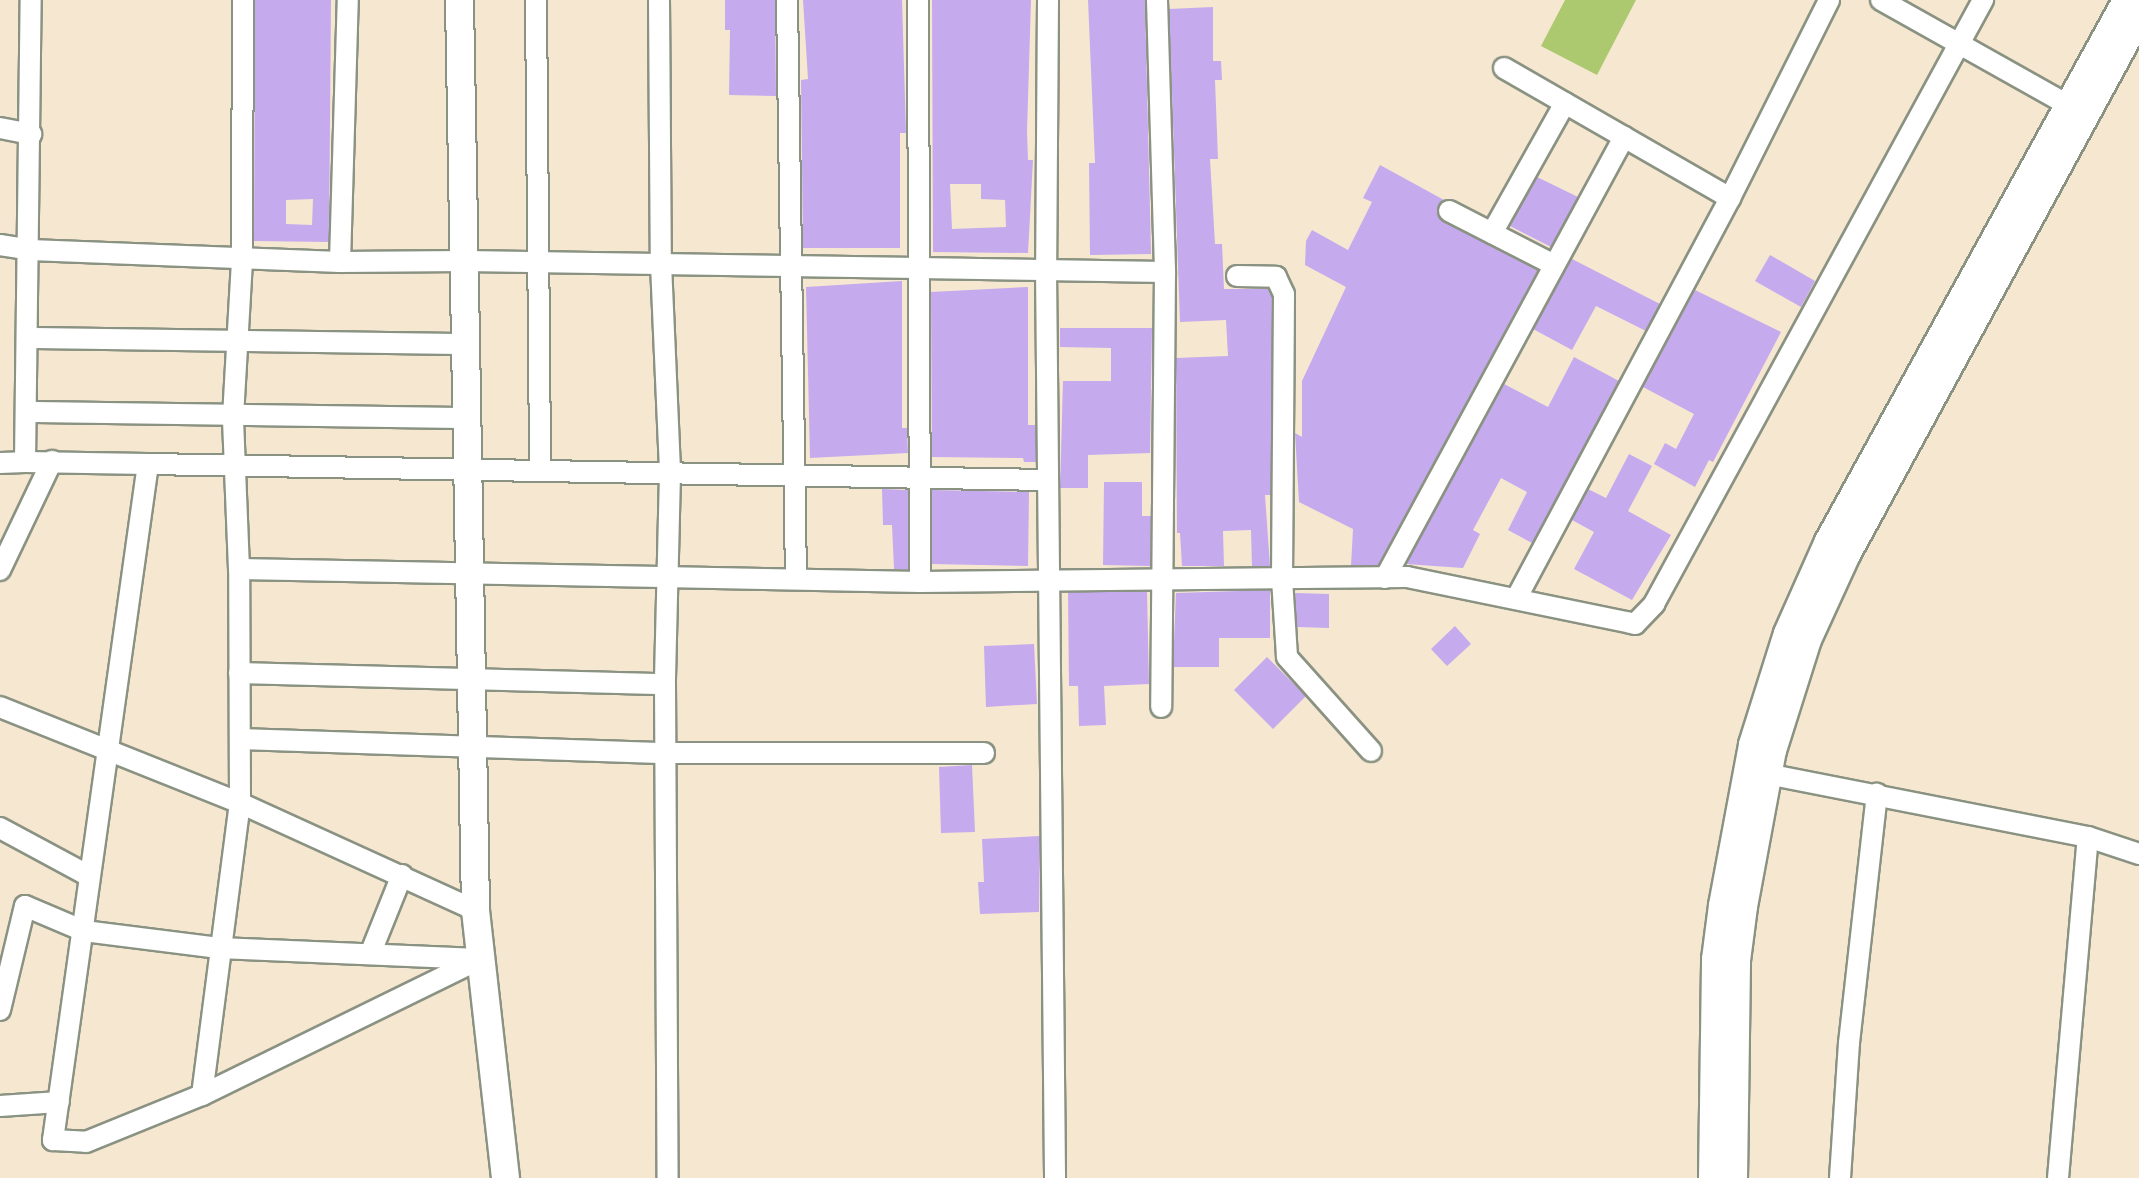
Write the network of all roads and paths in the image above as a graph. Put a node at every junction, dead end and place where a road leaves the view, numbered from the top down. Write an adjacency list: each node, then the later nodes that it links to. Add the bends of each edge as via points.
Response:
1 (31, 0): 21 (street)
2 (243, 0): 28 (street)
3 (348, 0): 30 (street)
4 (459, 0): 29 (street)
5 (536, 0): 31 (street)
6 (659, 0): 32 (street)
7 (787, 0): 34 (street)
8 (918, 0): 35 (street)
9 (1048, 0): 36 (street)
10 (1157, 0): 37 (street)
11 (1829, 0): 23 (street)
12 (1881, 0): 16 (street)
13 (1983, 0): 16 (street)
14 (2126, 0): 19 (street)
15 (2139, 15): 78 (street, via 1846,554 1807,639)
16 (1959, 44): 19 (street); 66 (street, via 1654,604 1635,624)
17 (1504, 68): 18 (street)
18 (1565, 103): 22 (street); 25 (street)
19 (2068, 105): 98 (street, via 1828,541 1787,633 1752,744 1722,905 1715,959)
20 (0, 128): 21 (street)
21 (31, 134): 27 (street)
22 (1624, 137): 23 (street); 33 (street)
23 (1730, 198): 66 (street)
24 (1449, 211): 25 (street)
25 (1492, 233): 33 (street)
26 (0, 245): 27 (street)
27 (30, 250): 28 (street); 39 (street)
28 (242, 259): 30 (street); 40 (street)
29 (465, 261): 30 (street); 31 (street); 41 (street)
30 (340, 262)
31 (538, 262): 32 (street); 50 (street)
32 (661, 264): 34 (street); 52 (street)
33 (1554, 265): 61 (street)
34 (791, 266): 35 (street); 54 (street)
35 (919, 268): 36 (street); 53 (street)
36 (1046, 270): 37 (street); 55 (street)
37 (1165, 272): 62 (street)
38 (1237, 276): 63 (street, via 1276,277 1284,294)
39 (27, 338): 40 (street); 42 (street)
40 (237, 343): 41 (street); 43 (street)
41 (466, 344): 44 (street)
42 (27, 412): 43 (street); 46 (street)
43 (233, 417): 44 (street); 49 (street)
44 (468, 418): 51 (street)
45 (52, 461): 46 (street); 48 (street); 57 (street)
46 (25, 462): 47 (street)
47 (0, 463)
48 (148, 464): 49 (street); 73 (street)
49 (235, 468): 51 (street); 56 (street)
50 (540, 469): 51 (street); 52 (street)
51 (468, 470): 58 (street)
52 (670, 474): 54 (street); 59 (street)
53 (920, 475): 54 (street); 55 (street); 64 (street)
54 (794, 477): 60 (street)
55 (1048, 480): 65 (street)
56 (239, 569): 58 (street); 67 (street)
57 (0, 570)
58 (470, 573): 59 (street); 68 (street)
59 (667, 578): 60 (street); 69 (street)
60 (796, 578): 64 (street)
61 (1385, 578): 63 (street); 66 (street, via 1407,578)
62 (1163, 579): 63 (street); 65 (street); 71 (street)
63 (1282, 579): 75 (street, via 1287,657)
64 (920, 582): 65 (street)
65 (1049, 582): 97 (street)
66 (1516, 599)
67 (239, 673): 68 (street); 72 (street)
68 (471, 678): 69 (street); 74 (street)
69 (665, 684): 76 (street)
70 (0, 707): 73 (street)
71 (1161, 707)
72 (240, 739): 74 (street); 80 (street)
73 (106, 748): 80 (street); 85 (street)
74 (472, 748): 76 (street); 86 (street)
75 (1371, 752)
76 (667, 753): 77 (street); 96 (street)
77 (984, 753)
78 (1767, 774): 79 (street); 99 (street, via 1736,960)
79 (1877, 794): 82 (street); 100 (street, via 1849,1043)
80 (240, 803): 84 (street); 88 (street)
81 (0, 828): 85 (street)
82 (2088, 837): 83 (street); 101 (street)
83 (2139, 854)
84 (402, 875): 86 (street); 89 (street)
85 (89, 876): 87 (street)
86 (475, 910): 90 (street)
87 (84, 931): 88 (street); 91 (street, via 25,906); 93 (street)
88 (219, 948): 89 (street); 92 (street)
89 (371, 952): 90 (street)
90 (480, 959): 92 (street); 95 (street)
91 (0, 1010)
92 (202, 1095): 93 (street, via 86,1142 53,1140)
93 (59, 1102): 94 (street)
94 (0, 1106)
95 (505, 1178)
96 (668, 1178)
97 (1055, 1178)
98 (1712, 1178)
99 (1733, 1178)
100 (1840, 1178)
101 (2058, 1178)

